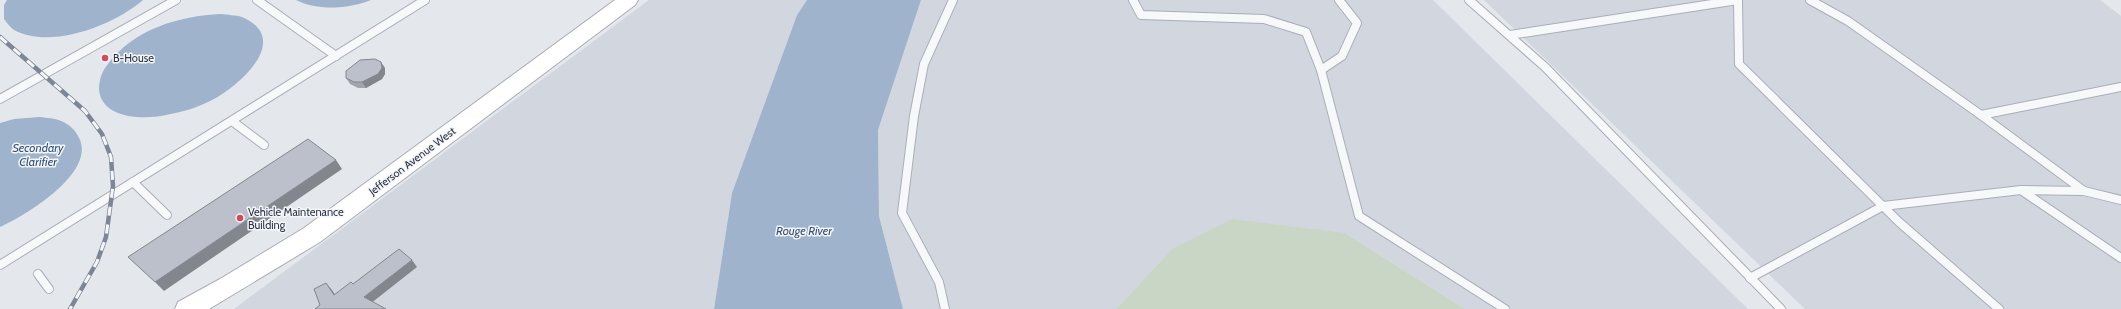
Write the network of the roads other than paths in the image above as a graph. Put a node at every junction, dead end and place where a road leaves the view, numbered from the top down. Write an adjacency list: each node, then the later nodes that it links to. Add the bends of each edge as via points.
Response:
1 (176, 0): 15 (lane)
2 (257, 0): 12 (lane)
3 (425, 0): 12 (lane)
4 (628, 0): 30 (main road, Jefferson Avenue West, via 312,235)
5 (954, 0): 31 (lane, via 924,64 914,116 902,214 939,282)
6 (1133, 0): 13 (lane, via 1141,15 1264,19 1306,32)
7 (1339, 0): 13 (lane, via 1357,22 1342,56)
8 (1469, 0): 11 (lane)
9 (1738, 0): 11 (lane); 23 (lane, via 1739,64)
10 (1810, 0): 16 (lane, via 1848,22)
11 (1510, 36): 28 (lane, via 1545,67)
12 (336, 56): 17 (lane)
13 (1321, 70): 32 (lane, via 1359,216)
14 (2121, 87): 16 (lane)
15 (0, 99)
16 (1982, 115): 21 (lane)
17 (232, 121): 18 (lane); 19 (lane)
18 (264, 145)
19 (133, 182): 24 (lane); 26 (lane)
20 (2021, 190): 21 (lane); 23 (lane); 25 (lane)
21 (2084, 191): 22 (lane)
22 (2121, 200)
23 (1883, 206): 28 (lane); 34 (lane)
24 (167, 215)
25 (2121, 258)
26 (0, 265)
27 (38, 274): 29 (lane)
28 (1750, 278): 33 (lane)
29 (49, 289)
30 (187, 309)
31 (945, 309)
32 (1505, 309)
33 (1781, 309)
34 (1999, 309)

